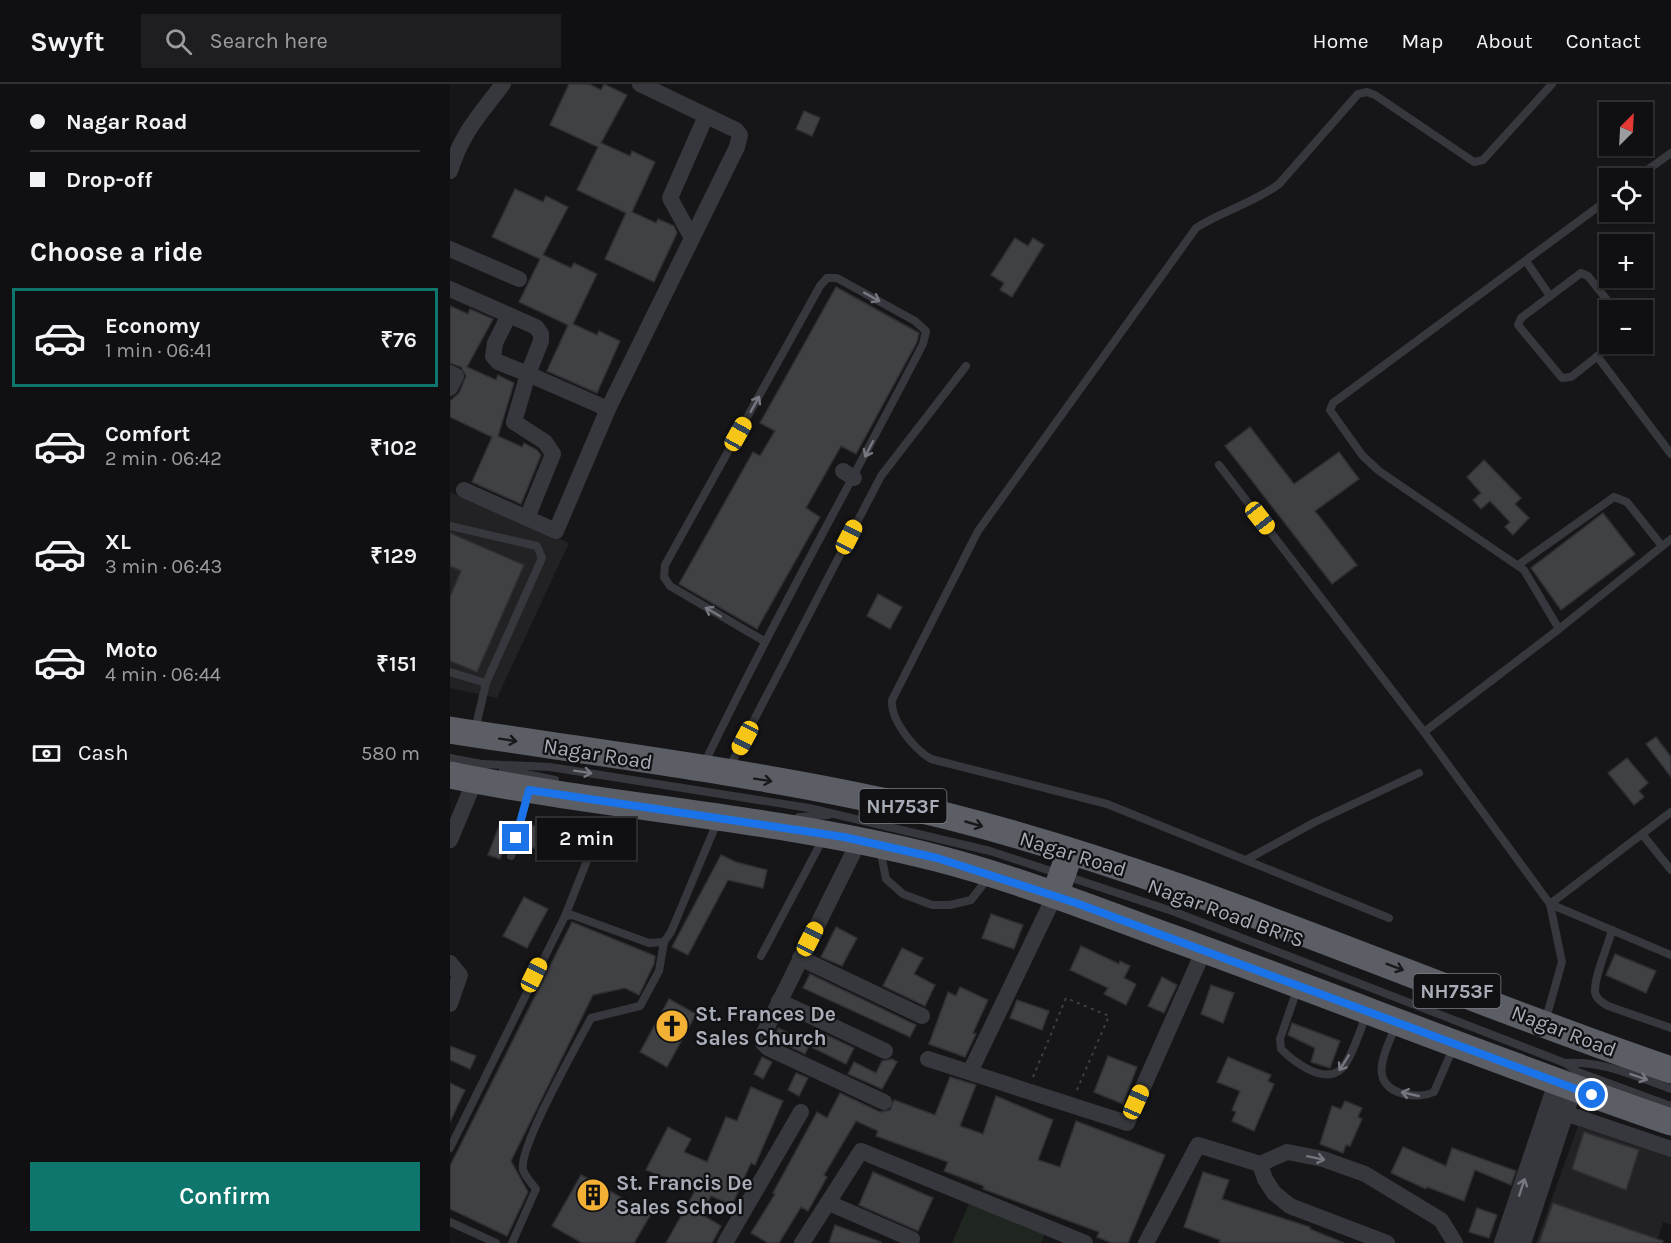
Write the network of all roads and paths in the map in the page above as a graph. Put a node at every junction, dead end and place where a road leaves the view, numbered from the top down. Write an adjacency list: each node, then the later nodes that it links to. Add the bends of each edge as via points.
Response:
1 (503, 84): 7 (street, via 473,120)
2 (640, 84): 4 (street)
3 (1551, 84): 55 (lane, via 1483,160 1474,162 1375,95 1358,94 1279,184 1196,228 978,531 892,700 895,716 916,747 931,759 1107,804)
4 (706, 116): 9 (street, via 670,198); 9 (street, via 736,130 740,141)
5 (1671, 153): 6 (lane)
6 (1650, 168)
7 (450, 171)
8 (1599, 206): 11 (lane)
9 (693, 238): 23 (street)
10 (450, 249): 12 (street)
11 (1526, 261): 14 (lane); 31 (lane, via 1333,403 1330,410 1362,455 1379,471)
12 (519, 279)
13 (450, 289): 16 (street)
14 (1550, 296): 15 (lane, via 1581,273); 18 (lane, via 1519,321 1520,328 1562,378 1571,377)
15 (1607, 300)
16 (509, 315): 21 (street, via 536,327 541,334); 21 (street, via 493,356 498,362)
17 (1600, 354): 18 (lane)
18 (1597, 356): 24 (lane)
19 (966, 366): 39 (lane, via 881,476)
20 (450, 374): 22 (street, via 456,376)
21 (528, 374): 23 (street); 27 (street, via 514,422 545,442 553,454)
22 (450, 388)
23 (608, 409): 27 (street, via 556,531)
24 (1671, 454)
25 (1219, 465): 37 (lane)
26 (464, 490): 27 (street)
27 (527, 518)
28 (450, 526): 35 (lane, via 537,546 542,552)
29 (1671, 539): 30 (lane)
30 (1662, 546): 31 (lane, via 1627,502 1614,497); 32 (lane)
31 (1518, 565): 32 (lane)
32 (1559, 629): 37 (lane)
33 (764, 641): 33 (lane, one-way to 33, via 670,586 664,577 665,565 820,286 827,278 837,278 926,331 923,344 849,474); 39 (lane)
34 (450, 672): 35 (lane)
35 (486, 683): 36 (lane)
36 (462, 732): 39 (highway, Nagar Road / NH753F, one-way to 39)
37 (1424, 732): 59 (lane)
38 (450, 758): 40 (lane)
39 (714, 772): 57 (highway, Nagar Road / NH753F, one-way to 57, via 948,816)
40 (469, 773): 42 (lane); 43 (highway, Nagar Road / NH753F); 49 (lane, one-way to 49, via 550,767 798,806); 51 (street)
41 (1419, 773): 55 (lane)
42 (561, 781)
43 (529, 790): 47 (highway, Nagar Road / NH753F); 54 (lane)
44 (688, 802): 46 (lane)
45 (1671, 812): 50 (lane)
46 (779, 816)
47 (720, 817): 49 (highway, Nagar Road / NH753F); 63 (lane)
48 (789, 817): 49 (lane)
49 (828, 824): 53 (highway, Nagar Road / NH753F); 57 (lane, Nagar Road BRTS, via 895,826); 66 (lane)
50 (1642, 834): 56 (lane); 59 (lane)
51 (450, 840)
52 (594, 843): 60 (lane)
53 (869, 843): 58 (highway, Nagar Road / NH753F); 58 (lane, via 886,879 903,894 932,905 971,900); 67 (street)
54 (512, 856)
55 (1246, 860): 61 (lane)
56 (1671, 870)
57 (1063, 874): 58 (highway, Nagar Road / NH753F); 64 (highway, Nagar Road / NH753F); 75 (highway, Nagar Road / NH753F, one-way to 75, via 1329,941); 81 (street); 84 (lane, Nagar Road BRTS, via 1175,912)
58 (990, 875)
59 (1550, 904): 62 (lane); 75 (lane, via 1562,962)
60 (565, 916): 63 (lane, via 572,915 649,943); 90 (lane)
61 (1389, 918)
62 (1612, 930): 65 (lane); 76 (lane, via 1596,984 1599,1000)
63 (664, 942): 97 (lane, via 659,971 640,1006 591,1018 562,1073 526,1148 523,1169 536,1190)
64 (1204, 950): 69 (highway, Nagar Road / NH753F); 81 (street, via 1127,1123)
65 (1671, 955)
66 (761, 956)
67 (800, 957): 70 (street); 73 (street)
68 (450, 963): 71 (street, via 460,975)
69 (1300, 984): 72 (highway, Nagar Road / NH753F); 72 (lane, one-way to 69, via 1345,1065 1338,1072 1326,1074 1305,1068 1281,1049 1280,1039)
70 (779, 1001): 78 (street); 86 (street, via 762,1037 768,1048)
71 (450, 1004)
72 (1368, 1010): 74 (highway, Nagar Road / NH753F)
73 (922, 1016)
74 (1398, 1020): 77 (highway, Nagar Road / NH753F); 77 (lane, one-way to 74, via 1434,1092 1423,1097 1404,1095 1382,1075)
75 (1545, 1024): 80 (highway, Nagar Road / NH753F)
76 (1671, 1028)
77 (1456, 1043): 84 (highway, Nagar Road / NH753F)
78 (885, 1051)
79 (928, 1059): 81 (street)
80 (1671, 1070)
81 (970, 1072)
82 (1039, 1079): 85 (path, via 1032,1077 1066,998 1109,1016)
83 (1671, 1089): 84 (lane, Nagar Road BRTS, one-way to 83, via 1581,1061)
84 (1562, 1091): 87 (lane, Nagar Road BRTS, via 1578,1072); 89 (highway, Nagar Road / NH753F); 91 (street); 104 (street, one-way to 84); 105 (street)
85 (1075, 1094)
86 (884, 1102)
87 (1671, 1106)
88 (801, 1112): 98 (street)
89 (1671, 1122)
90 (450, 1148)
91 (1671, 1149)
92 (1260, 1164): 101 (street, via 1198,1145); 102 (street, via 1265,1179 1290,1206); 103 (street, one-way to 103, via 1287,1152 1323,1159 1365,1174 1441,1220)
93 (829, 1203): 95 (street); 99 (street); 100 (street, via 861,1150)
94 (450, 1222): 96 (lane)
95 (912, 1239)
96 (496, 1243)
97 (512, 1243)
98 (725, 1243)
99 (802, 1243)
100 (1085, 1243)
101 (1146, 1243)
102 (1387, 1243)
103 (1455, 1243)
104 (1504, 1243)
105 (1521, 1243)

